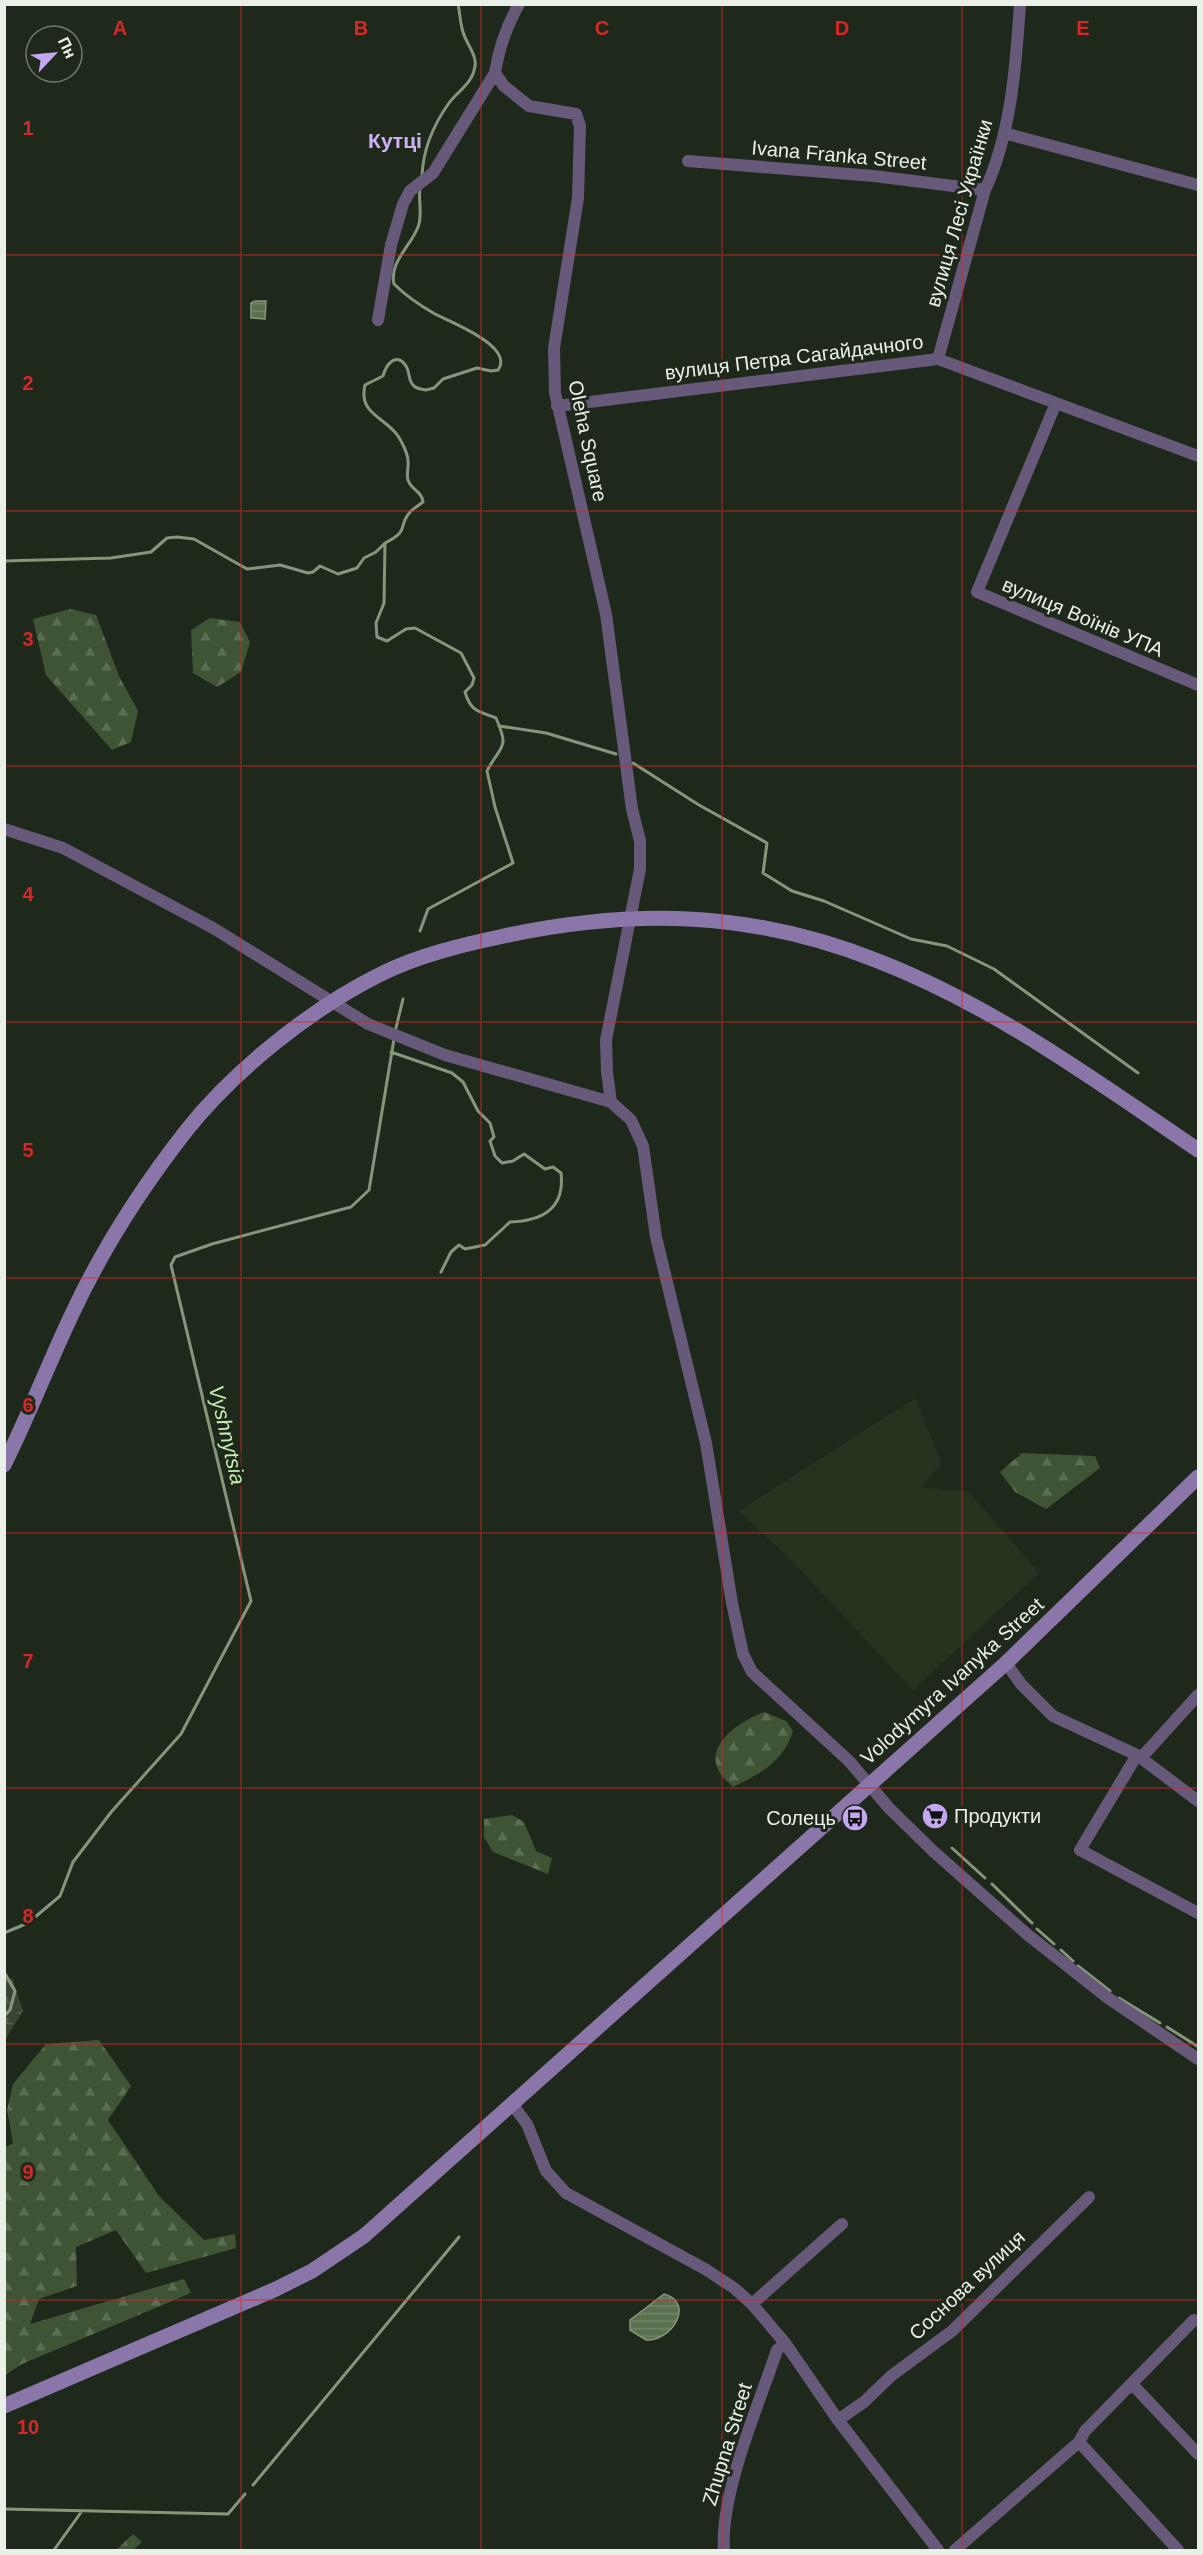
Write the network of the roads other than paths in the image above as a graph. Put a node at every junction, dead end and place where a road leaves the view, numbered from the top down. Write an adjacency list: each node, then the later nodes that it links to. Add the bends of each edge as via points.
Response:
1 (519, 4): 3 (street, via 503,37)
2 (1020, 4): 4 (street, вулиця Лесі Українки)
3 (495, 73): 8 (street, via 433,173 410,191 403,204 391,245); 11 (street, Oleha Square, via 504,86 529,106 576,114 580,126 578,198 554,348)
4 (1004, 133): 6 (street); 7 (street, вулиця Лесі Українки)
5 (688, 161): 7 (street, Ivana Franka Street, via 874,176)
6 (1198, 185)
7 (985, 190): 9 (street, вулиця Лесі Українки)
8 (378, 320)
9 (938, 359): 10 (street, вулиця Петра Сагайдачного); 11 (street, вулиця Петра Сагайдачного)
10 (1056, 403): 12 (street, вулиця Петра Сагайдачного); 13 (street, вулиця Воїнів УПА, via 977,592)
11 (557, 405): 15 (street, Oleha Square, via 606,614 632,809 640,841)
12 (1198, 456)
13 (1198, 686)
14 (4, 829): 16 (street, via 63,848 242,945)
15 (632, 918): 16 (main road, via 538,929 448,949 380,974); 17 (street, Oleha Square, via 606,1040); 18 (main road, via 682,917 782,931 833,944 915,976 1013,1028)
16 (332, 1002): 17 (street, via 368,1024 446,1055); 19 (main road, via 293,1030 204,1109 164,1162 118,1230 74,1308)
17 (611, 1102): 24 (street, via 631,1120 643,1146 656,1237 706,1443 722,1552 743,1654 752,1672 849,1761)
18 (1198, 1150)
19 (4, 1465)
20 (1196, 1484): 21 (main road, Volodymyra Ivanyka Street)
21 (1006, 1663): 23 (street, via 1053,1716); 24 (main road, Volodymyra Ivanyka Street)
22 (1198, 1695): 23 (street)
23 (1139, 1757): 25 (street); 26 (street, via 1080,1850)
24 (869, 1785): 27 (street, Volodymyra Ivanyka Street, via 952,1869 1052,1956); 28 (main road)
25 (1198, 1801)
26 (1198, 1913)
27 (1198, 2059)
28 (512, 2103): 31 (street, via 527,2124 546,2171 566,2193 705,2269); 35 (main road, via 364,2236 312,2271)
29 (1089, 2197): 36 (street, Соснова вулиця, via 952,2331)
30 (842, 2224): 31 (street)
31 (752, 2304): 33 (street)
32 (1194, 2320): 34 (street)
33 (781, 2347): 36 (street); 39 (street, Zhupna Street, via 733,2481 723,2532)
34 (1132, 2384): 37 (street); 38 (street)
35 (4, 2406)
36 (838, 2420): 40 (street)
37 (1079, 2442): 41 (street); 42 (street)
38 (1198, 2454)
39 (724, 2550)
40 (938, 2550)
41 (954, 2550)
42 (1178, 2550)

